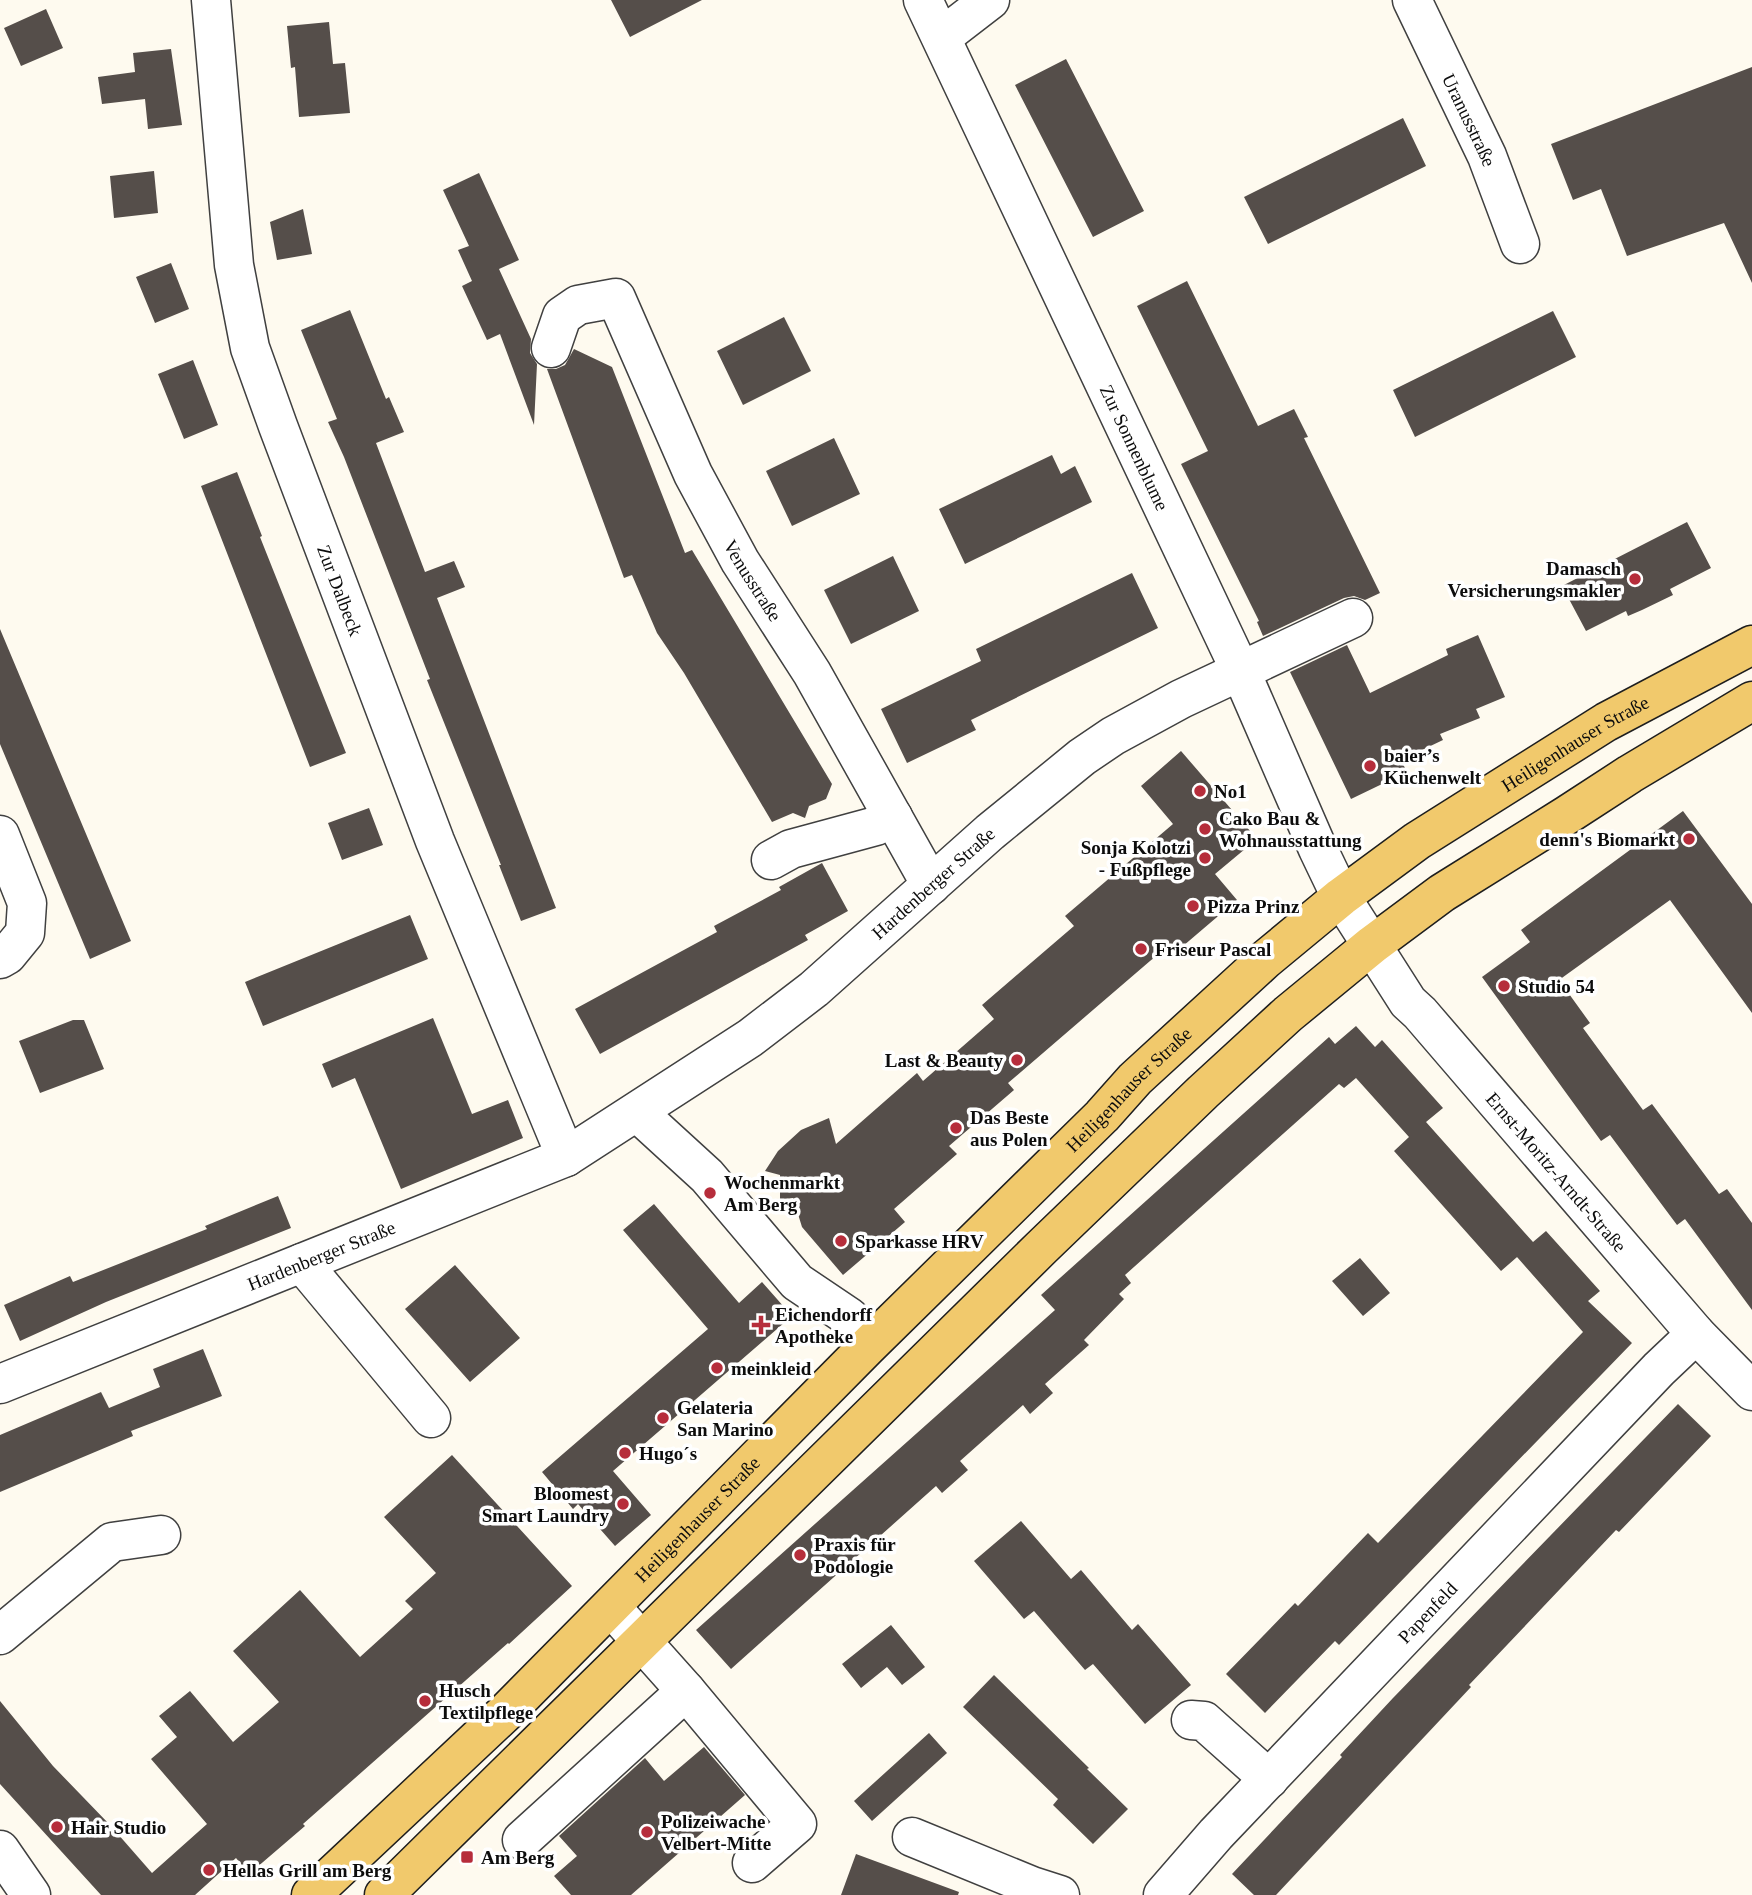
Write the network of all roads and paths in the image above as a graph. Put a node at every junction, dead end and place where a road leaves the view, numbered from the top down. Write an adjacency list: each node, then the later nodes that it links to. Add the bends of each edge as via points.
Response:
1 (211, 0): 20 (street, Zur Dalbeck, via 234,265 250,348 430,828)
2 (923, 0): 5 (street, Zur Sonnenblume)
3 (990, 0): 5 (street)
4 (1412, 0): 6 (street, Uranusstraße, via 1487,156)
5 (942, 37): 10 (street, Zur Sonnenblume)
6 (1520, 244)
7 (551, 348): 12 (street, Venusstraße, via 562,316 578,305 615,298 693,474)
8 (1353, 618): 10 (street, Hardenberger Straße)
9 (1752, 645): 16 (main road, Heiligenhauser Straße, via 1606,722 1427,835)
10 (1241, 672): 15 (street, Hardenberger Straße, via 1181,699 1082,757); 16 (street, Zur Sonnenblume)
11 (1752, 701): 17 (main road, via 1441,893)
12 (893, 817): 14 (street, via 791,849); 15 (street, Venusstraße)
13 (0, 835): 18 (street, via 27,903 25,933)
14 (771, 860)
15 (931, 885): 19 (street, Hardenberger Straße, via 814,989 750,1038)
16 (1341, 897): 17 (street, Ernst-Moritz-Arndt-Straße); 28 (main road, Heiligenhauser Straße, via 1135,1079)
17 (1372, 945): 23 (street, Ernst-Moritz-Arndt-Straße, via 1408,1002); 30 (main road, via 1203,1092)
18 (0, 959)
19 (637, 1112): 20 (street, Hardenberger Straße); 22 (street, via 707,1176 797,1282)
20 (566, 1157): 21 (street, Hardenberger Straße)
21 (302, 1263): 24 (street, Hardenberger Straße); 26 (street)
22 (849, 1317)
23 (1696, 1334): 25 (street, Ernst-Moritz-Arndt-Straße); 33 (street, Papenfeld)
24 (0, 1384)
25 (1752, 1391)
26 (432, 1418)
27 (161, 1535): 29 (street, via 112,1542)
28 (611, 1606): 30 (street); 39 (main road, Heiligenhauser Straße)
29 (0, 1635)
30 (641, 1641): 31 (street); 40 (main road)
31 (686, 1691): 35 (street); 37 (street, via 796,1824)
32 (1191, 1720): 33 (street, via 1204,1721)
33 (1269, 1779): 42 (street, Papenfeld)
34 (912, 1837): 41 (street)
35 (522, 1840)
36 (0, 1850): 38 (street)
37 (752, 1863)
38 (31, 1895)
39 (311, 1895)
40 (384, 1895)
41 (1060, 1895)
42 (1163, 1895)

